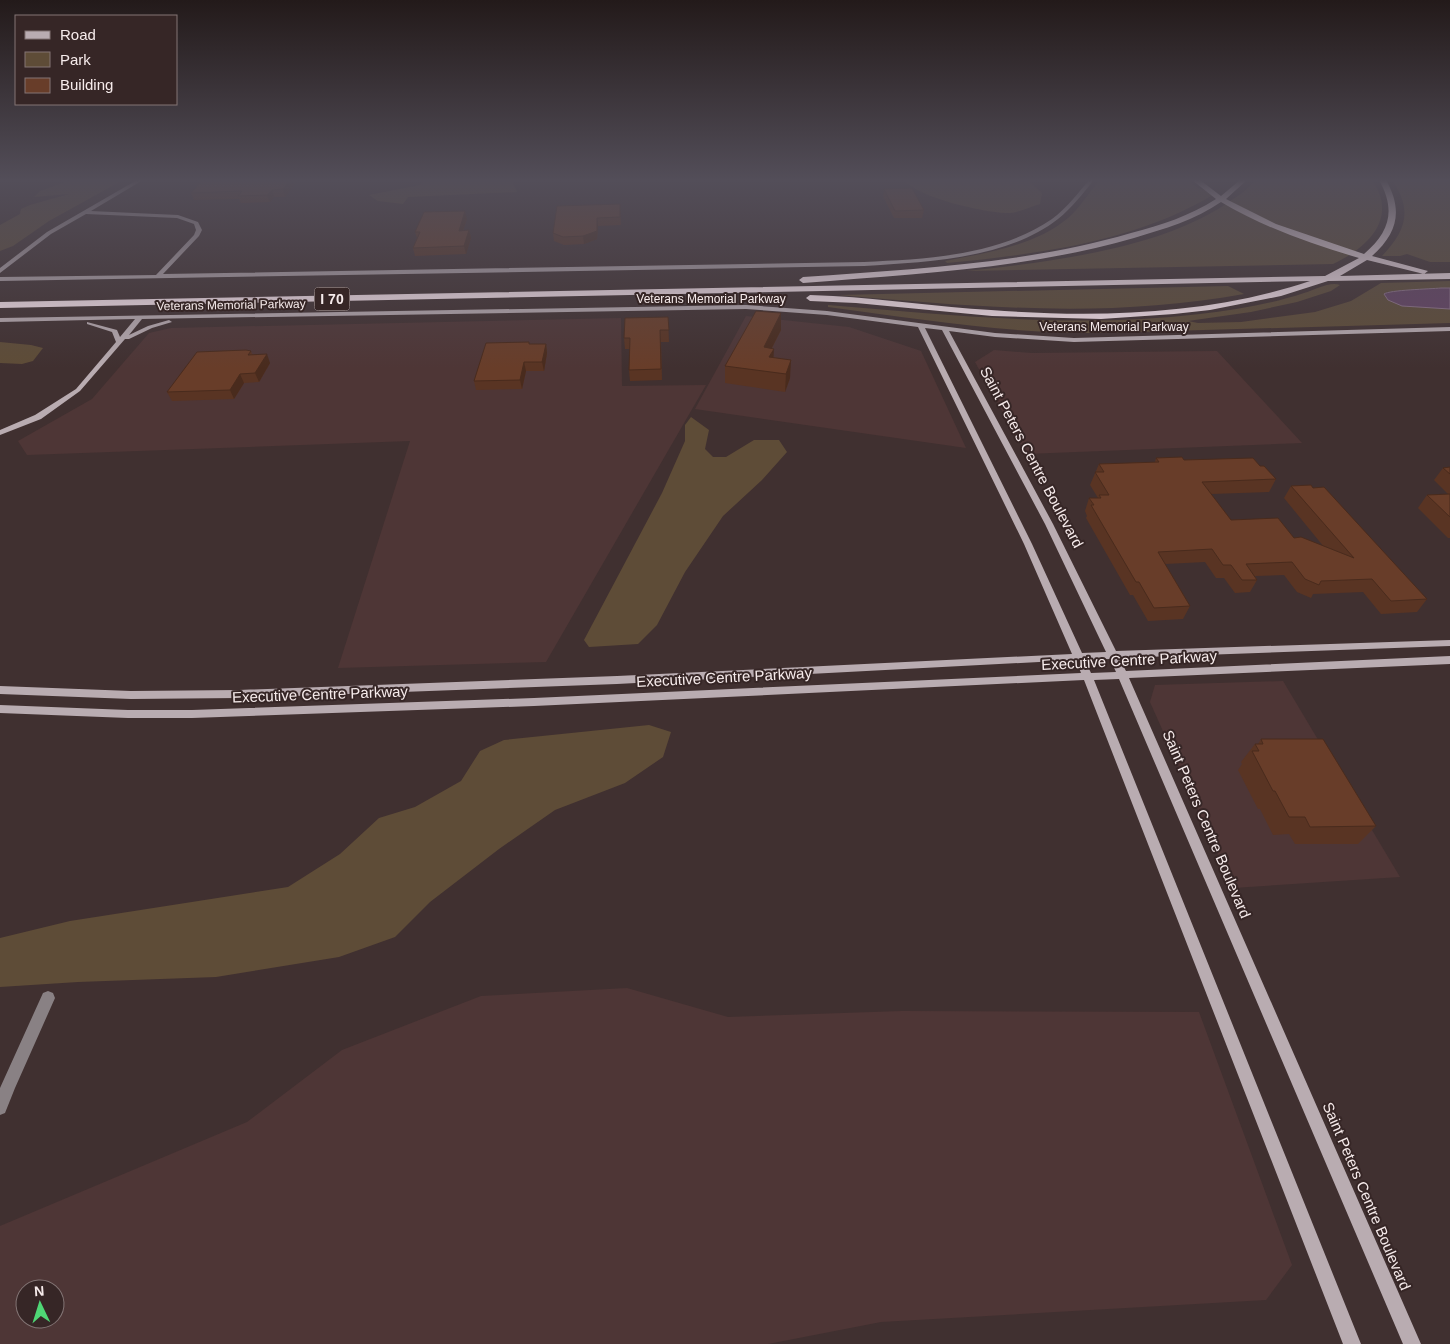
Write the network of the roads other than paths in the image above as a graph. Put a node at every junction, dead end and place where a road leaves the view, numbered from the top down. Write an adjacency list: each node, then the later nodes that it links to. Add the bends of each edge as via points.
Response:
1 (37, 243): 8 (street)
2 (190, 243): 9 (street)
3 (1001, 243): 9 (street, via 919,260 858,264)
4 (1106, 243): 12 (highway, via 994,263)
5 (1323, 243): 10 (highway)
6 (1380, 243): 13 (highway, via 1361,260 1337,274 1305,286 1215,306 1134,314 994,313 820,298)
7 (1450, 267): 12 (highway, I 70)
8 (0, 271)
9 (158, 276): 11 (street)
10 (1450, 276): 13 (highway, I 70)
11 (0, 279)
12 (802, 280): 14 (highway, I 70)
13 (664, 293): 15 (highway, I 70)
14 (0, 296)
15 (0, 305)
16 (192, 317): 17 (street, Veterans Memorial Parkway); 20 (street, Veterans Memorial Parkway, via 746,308 827,313); 23 (street, via 150,327)
17 (140, 318): 18 (street, Veterans Memorial Parkway); 23 (street)
18 (66, 319): 19 (street, Veterans Memorial Parkway); 23 (street, via 106,327 115,331)
19 (0, 320)
20 (921, 326): 21 (street, Veterans Memorial Parkway); 27 (street, via 1028,544)
21 (945, 329): 22 (street, Veterans Memorial Parkway, via 1074,340); 26 (street, Saint Peters Centre Boulevard, via 1049,524)
22 (1450, 329)
23 (119, 342): 24 (street, via 68,398 38,417)
24 (0, 433)
25 (1450, 642): 26 (street, Executive Centre Parkway)
26 (1113, 656): 27 (street, Executive Centre Parkway); 29 (street, Saint Peters Centre Boulevard)
27 (1079, 657): 30 (street); 31 (street, Executive Centre Parkway, via 238,694 131,695)
28 (1450, 660): 29 (street, Executive Centre Parkway)
29 (1123, 676): 30 (street, Executive Centre Parkway); 36 (street, Saint Peters Centre Boulevard)
30 (1088, 677): 32 (street, Executive Centre Parkway, via 192,714); 35 (street)
31 (0, 690)
32 (0, 709)
33 (48, 998): 34 (street)
34 (0, 1108)
35 (1352, 1344)
36 (1412, 1344)

